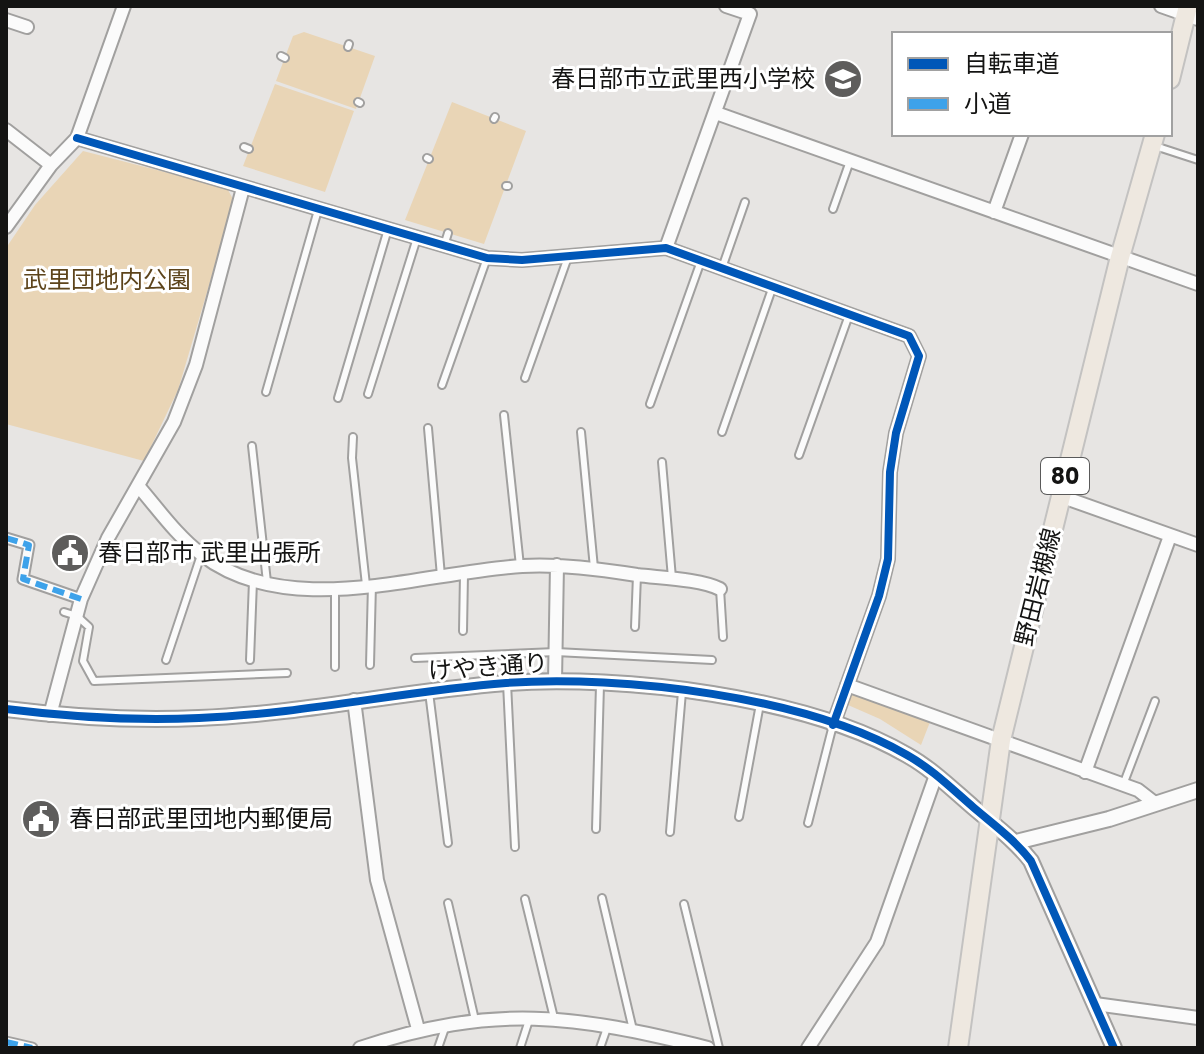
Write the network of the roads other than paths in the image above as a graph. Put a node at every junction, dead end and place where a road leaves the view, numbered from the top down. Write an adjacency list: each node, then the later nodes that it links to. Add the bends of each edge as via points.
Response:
1 (124, 6): 11 (street)
2 (1161, 6): 4 (street)
3 (731, 7): 8 (street, via 750,14)
4 (1191, 13): 7 (main road)
5 (6, 20): 6 (street)
6 (27, 27)
7 (1172, 73)
8 (716, 113): 14 (street); 24 (street)
9 (6, 130): 15 (street)
10 (1021, 136): 20 (street)
11 (77, 138): 15 (street); 16 (street)
12 (1154, 140): 13 (lane); 26 (main road, 野田岩槻線 / 80)
13 (1198, 160)
14 (850, 161): 18 (lane); 20 (street)
15 (51, 165): 21 (street)
16 (243, 188): 19 (street); 47 (street, via 196,365 174,422)
17 (745, 202): 29 (lane)
18 (833, 209)
19 (318, 210): 22 (street); 35 (lane)
20 (994, 212): 26 (street)
21 (6, 227)
22 (388, 229): 23 (street); 37 (lane)
23 (417, 238): 27 (street, via 446,239); 36 (lane)
24 (666, 248): 25 (street); 28 (street)
25 (568, 255): 27 (street); 33 (lane)
26 (1120, 257): 30 (street); 48 (main road, 野田岩槻線 / 80)
27 (487, 258): 34 (lane)
28 (701, 261): 29 (street); 38 (lane)
29 (722, 268): 31 (street)
30 (1198, 284)
31 (773, 286): 32 (street); 42 (lane)
32 (850, 312): 45 (lane); 81 (street, via 909,336 919,356 890,472 888,559)
33 (525, 378)
34 (442, 385)
35 (266, 392)
36 (368, 394)
37 (338, 398)
38 (650, 404)
39 (504, 415): 54 (lane)
40 (428, 428): 58 (lane)
41 (581, 432): 55 (lane)
42 (722, 432)
43 (353, 437): 61 (lane)
44 (252, 446): 62 (lane)
45 (799, 455)
46 (662, 462): 59 (lane)
47 (139, 487): 52 (street); 65 (street, via 108,538)
48 (1060, 496): 49 (street); 90 (main road, 野田岩槻線 / 80)
49 (1170, 536): 51 (street); 91 (street)
50 (6, 538): 65 (street, via 29,545 23,579)
51 (1198, 545)
52 (201, 555): 60 (street); 72 (lane)
53 (557, 565): 54 (street); 55 (street); 70 (street)
54 (520, 566): 56 (street)
55 (594, 569): 57 (street)
56 (464, 572): 58 (street); 68 (lane)
57 (637, 575): 59 (street); 67 (lane)
58 (441, 576): 61 (street)
59 (673, 580): 63 (street)
60 (253, 581): 62 (street); 73 (lane)
61 (369, 584): 64 (street); 75 (lane)
62 (268, 585): 64 (street)
63 (720, 589): 69 (lane)
64 (335, 590): 76 (lane)
65 (81, 599): 66 (street)
66 (70, 614): 77 (lane, via 89,627 83,661 94,681); 88 (street)
67 (635, 627)
68 (463, 631)
69 (723, 637)
70 (556, 652): 71 (lane); 74 (lane); 78 (street)
71 (415, 658)
72 (166, 660)
73 (250, 660)
74 (712, 660)
75 (370, 665)
76 (335, 667)
77 (287, 673)
78 (555, 681): 79 (street, けやき通り); 80 (street, けやき通り)
79 (507, 683): 83 (street, けやき通り); 103 (lane)
80 (600, 683): 82 (street, けやき通り); 99 (lane)
81 (847, 685): 89 (street); 90 (street)
82 (682, 690): 86 (street, けやき通り); 100 (lane)
83 (429, 691): 84 (street, けやき通り); 102 (lane)
84 (354, 700): 88 (street, けやき通り, via 201,718); 115 (street, via 377,880)
85 (1155, 701): 93 (lane)
86 (760, 704): 89 (street, けやき通り); 96 (lane)
87 (6, 709): 88 (street, けやき通り)
88 (50, 715)
89 (833, 725): 92 (street, けやき通り, via 887,744); 98 (lane)
90 (1001, 740): 91 (street); 97 (main road, 野田岩槻線 / 80)
91 (1085, 772): 93 (street)
92 (936, 775): 97 (street, けやき通り); 125 (street, via 877,942)
93 (1123, 785): 95 (street)
94 (1198, 790): 95 (street)
95 (1156, 804): 101 (street)
96 (739, 817)
97 (989, 820): 101 (street, けやき通り); 126 (main road, 野田岩槻線 / 80)
98 (808, 823)
99 (596, 829)
100 (670, 832)
101 (1016, 842): 108 (street, けやき通り, via 1031,861)
102 (448, 843)
103 (515, 847)
104 (602, 898): 116 (lane)
105 (525, 899): 110 (lane)
106 (448, 903): 112 (lane)
107 (684, 904): 124 (lane)
108 (1095, 1004): 111 (street); 127 (street, けやき通り)
109 (530, 1017): 110 (street); 112 (street); 121 (lane)
110 (554, 1018): 114 (street)
111 (1198, 1018)
112 (475, 1020): 113 (street)
113 (446, 1024): 115 (street); 120 (lane)
114 (608, 1025): 116 (street); 122 (lane)
115 (418, 1029): 119 (street)
116 (633, 1030): 123 (street)
117 (6, 1042): 118 (street)
118 (32, 1048)
119 (360, 1048)
120 (438, 1048)
121 (520, 1048)
122 (600, 1048)
123 (708, 1048)
124 (719, 1048)
125 (808, 1048)
126 (958, 1048)
127 (1114, 1048)

